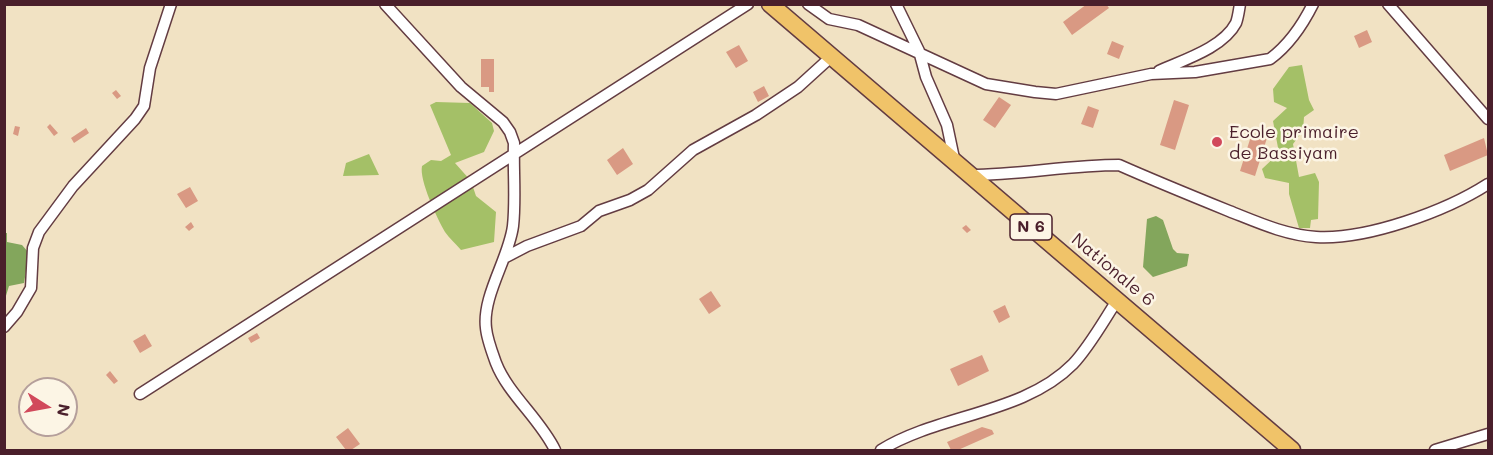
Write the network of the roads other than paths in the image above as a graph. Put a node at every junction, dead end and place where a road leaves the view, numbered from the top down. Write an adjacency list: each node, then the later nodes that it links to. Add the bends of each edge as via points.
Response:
1 (171, 4): 20 (street, via 150,68 144,106 73,186 39,232 33,248 31,288)
2 (385, 4): 14 (street, via 461,87 503,122 514,143)
3 (748, 4): 14 (street)
4 (770, 4): 11 (main road, Nationale 6 / N 6)
5 (808, 4): 10 (street, via 829,19 858,25)
6 (896, 4): 10 (street)
7 (1240, 4): 12 (street, via 1236,23 1227,35 1206,51)
8 (1313, 4): 12 (street, via 1295,34 1270,59 1194,72)
9 (1388, 4): 13 (street)
10 (919, 51): 12 (street, via 986,84 1035,92 1056,94); 15 (street, via 947,125)
11 (831, 57): 15 (main road, Nationale 6 / N 6); 18 (street, via 798,87 693,150 648,190 599,211 574,230)
12 (1151, 74)
13 (1488, 119)
14 (514, 155): 18 (street, via 513,226); 21 (street)
15 (955, 163): 16 (main road, Nationale 6 / N 6)
16 (969, 175): 17 (street, via 1119,165 1280,231 1317,237 1364,232 1434,212); 19 (main road, Nationale 6 / N 6)
17 (1488, 184)
18 (504, 258): 23 (street, via 487,307 485,327 497,365)
19 (1118, 299): 24 (street, via 1074,363 1056,378 1001,405 919,432); 25 (main road, Nationale 6 / N 6)
20 (4, 327)
21 (140, 394)
22 (1488, 434): 26 (street)
23 (555, 450)
24 (881, 450)
25 (1292, 450)
26 (1435, 450)

